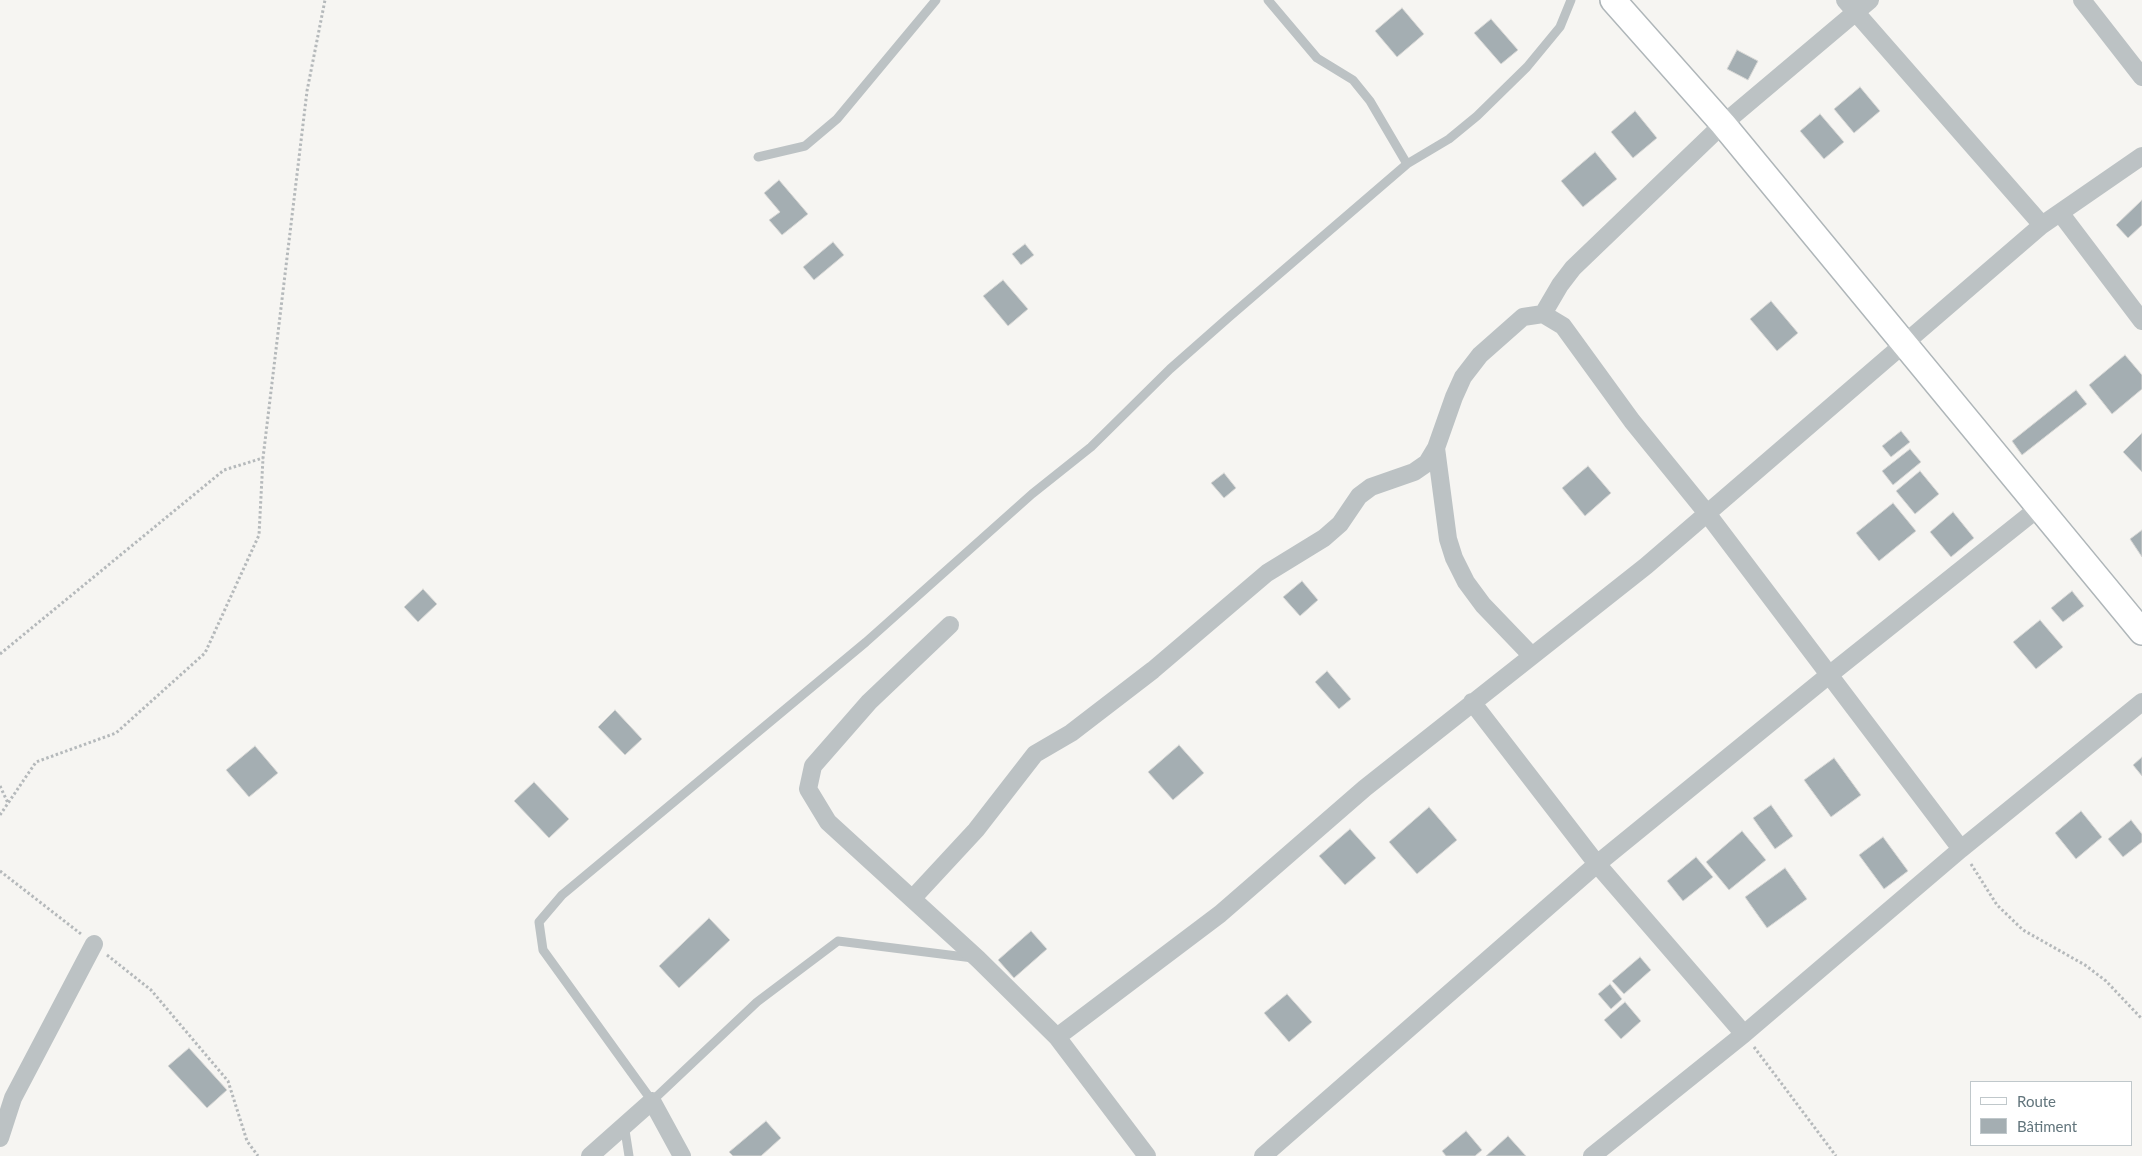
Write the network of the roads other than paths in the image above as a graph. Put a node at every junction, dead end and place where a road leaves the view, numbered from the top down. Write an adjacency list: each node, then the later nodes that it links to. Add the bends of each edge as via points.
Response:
1 (936, 0): 11 (lane, via 837,119 805,146)
2 (1268, 0): 12 (lane, via 1317,58 1353,80 1370,101)
3 (1571, 0): 12 (lane, via 1560,27 1527,68 1456,133)
4 (1613, 0): 9 (street)
5 (1870, 0): 7 (street)
6 (2082, 0): 8 (street)
7 (1850, 6): 9 (street); 14 (street)
8 (2142, 77)
9 (1724, 124): 15 (street, via 1573,268); 17 (street)
10 (2142, 156): 13 (street)
11 (758, 157)
12 (1407, 164): 34 (lane, via 1228,317 1091,447 1032,494 866,642 562,895 539,922 543,950)
13 (2061, 214): 14 (street); 16 (street)
14 (2042, 225): 17 (street)
15 (1543, 314): 18 (street, via 1523,317 1480,356 1463,377); 20 (street, via 1563,326 1632,420)
16 (2142, 321)
17 (1905, 344): 19 (street); 20 (street)
18 (1436, 448): 23 (street, via 1448,540 1454,558 1483,605); 29 (street, via 1427,463 1414,472 1371,487 1359,496 1340,524 1324,538 1267,573 1138,682 1071,733 1035,754 976,830)
19 (2041, 506): 22 (street); 24 (street)
20 (1706, 512): 23 (street, via 1640,571); 24 (street)
21 (950, 626): 29 (street, via 869,702 814,766 808,789 828,822)
22 (2142, 632)
23 (1532, 656): 25 (street)
24 (1829, 674): 27 (street); 28 (street)
25 (1472, 702): 28 (street); 33 (street, via 1365,788 1220,914)
26 (2142, 702): 27 (street)
27 (1961, 849): 32 (street)
28 (1597, 864): 32 (street); 41 (street)
29 (912, 899): 31 (street)
30 (94, 944): 36 (street, via 13,1098)
31 (978, 959): 33 (street); 34 (lane, via 838,940 757,1002)
32 (1744, 1034): 42 (street)
33 (1057, 1037): 40 (street)
34 (652, 1101): 35 (street); 39 (street)
35 (624, 1124): 37 (street); 38 (lane)
36 (0, 1138)
37 (590, 1156)
38 (629, 1156)
39 (682, 1156)
40 (1147, 1156)
41 (1263, 1156)
42 (1592, 1156)

